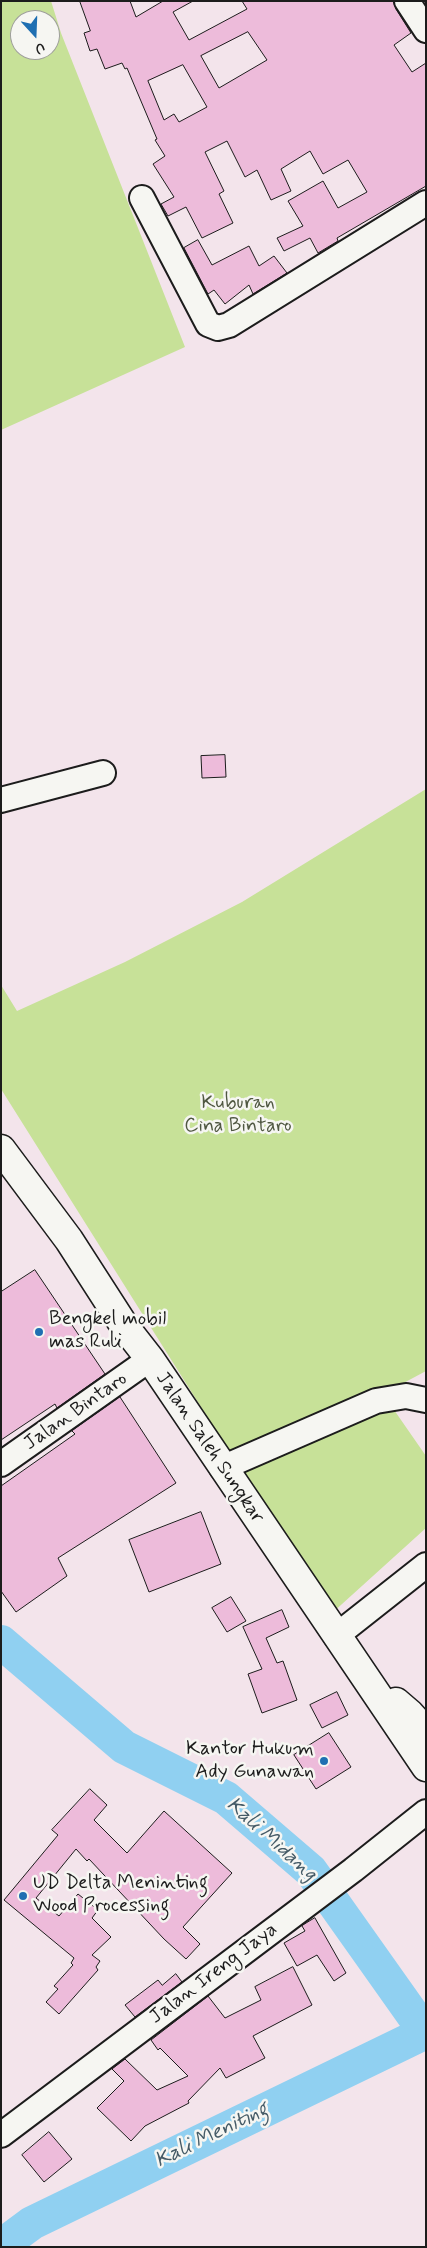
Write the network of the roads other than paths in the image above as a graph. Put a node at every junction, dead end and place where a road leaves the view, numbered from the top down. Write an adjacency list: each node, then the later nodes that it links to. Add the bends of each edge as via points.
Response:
1 (407, 1): 2 (street)
2 (426, 30)
3 (142, 198): 4 (street, via 208,324 218,328 230,325)
4 (426, 203)
5 (103, 773): 6 (street)
6 (1, 800)
7 (1, 1148): 8 (highway, Jalan Saleh Sungkar, via 70,1240 125,1327)
8 (150, 1359): 10 (street, Jalan Bintaro); 11 (highway, Jalan Saleh Sungkar)
9 (426, 1400): 11 (street, via 406,1396 376,1401)
10 (1, 1464)
11 (222, 1468): 13 (highway, Jalan Saleh Sungkar)
12 (426, 1565): 13 (street)
13 (336, 1636): 14 (highway, Jalan Saleh Sungkar)
14 (364, 1676): 15 (highway, Jalan Saleh Sungkar, via 410,1714); 16 (highway, Jalan Saleh Sungkar)
15 (426, 1732)
16 (426, 1767)
17 (426, 1812): 18 (street, Jalan Ireng Jaya)
18 (1, 2135)

